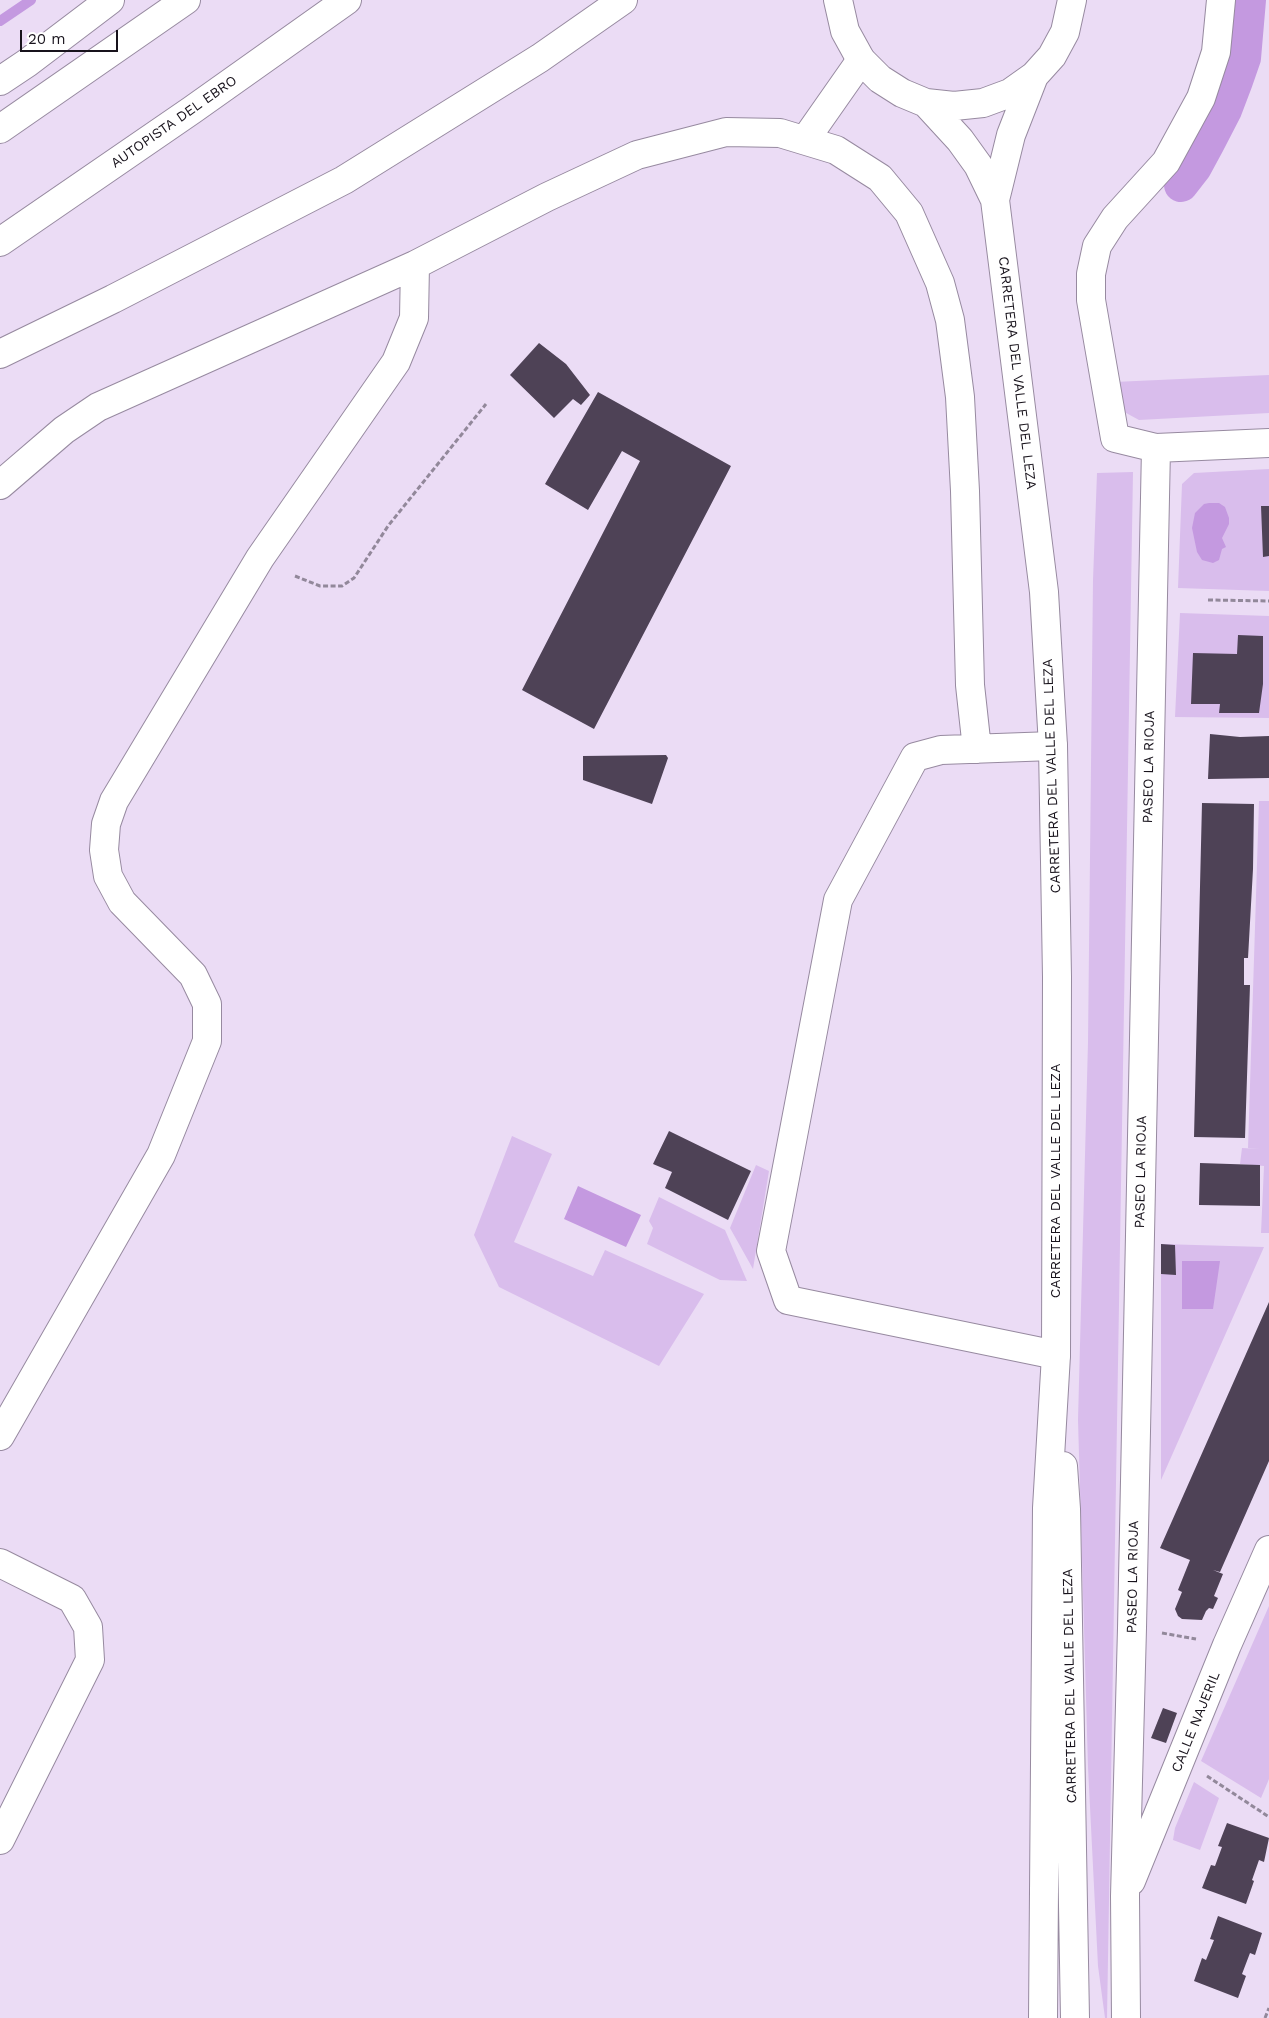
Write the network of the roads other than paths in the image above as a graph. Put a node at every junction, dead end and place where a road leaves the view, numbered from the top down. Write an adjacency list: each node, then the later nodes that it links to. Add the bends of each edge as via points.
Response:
1 (110, 0): 10 (main road)
2 (186, 0): 12 (main road)
3 (347, 0): 15 (main road, AUTOPISTA DEL EBRO)
4 (624, 0): 17 (main road, via 540,58 344,180)
5 (838, 0): 8 (main road, via 845,31)
6 (1072, 0): 9 (main road, via 1065,32 1052,56)
7 (1221, 0): 19 (main road, via 1216,52 1201,98 1166,162 1115,218 1097,246 1091,274 1091,300 1115,438)
8 (861, 60): 11 (main road, via 880,79); 13 (main road)
9 (1034, 76): 11 (main road, via 1010,93 983,103 954,106); 14 (main road, via 1011,135)
10 (0, 81)
11 (926, 103): 14 (main road, via 978,165)
12 (0, 129)
13 (805, 140): 16 (main road, via 780,133 726,132 637,155); 22 (main road, via 836,150 880,178 909,213 940,282 950,320 960,396 970,685)
14 (995, 200): 21 (main road, CARRETERA DEL VALLE DEL LEZA, via 1044,592)
15 (0, 242)
16 (415, 265): 20 (main road, via 98,407 64,430); 24 (main road, via 414,318 396,362 260,558 114,801 106,824 104,850 108,876 122,902 193,975 207,1004 207,1041 161,1155)
17 (0, 354)
18 (1269, 443): 19 (main road)
19 (1156, 448): 28 (main road, PASEO LA RIOJA)
20 (0, 485)
21 (1053, 746): 22 (main road); 23 (main road, CARRETERA DEL VALLE DEL LEZA, via 1057,977)
22 (977, 749): 23 (main road, via 941,750 914,757 838,900 771,1251 788,1300)
23 (1056, 1354): 29 (main road, CARRETERA DEL VALLE DEL LEZA, via 1066,1509); 30 (main road, CARRETERA DEL VALLE DEL LEZA, via 1046,1508)
24 (0, 1436)
25 (1269, 1550): 28 (main road, CALLE NAJERIL)
26 (0, 1563): 27 (main road, via 72,1599 88,1627 90,1660)
27 (0, 1840)
28 (1125, 1896): 35 (main road, PASEO LA RIOJA)
29 (1074, 1907): 33 (main road, CARRETERA DEL VALLE DEL LEZA); 34 (main road)
30 (1044, 1910): 31 (main road, CARRETERA DEL VALLE DEL LEZA); 32 (main road, via 1058,1991)
31 (1043, 2018)
32 (1058, 2018)
33 (1075, 2018)
34 (1092, 2018)
35 (1126, 2018)

